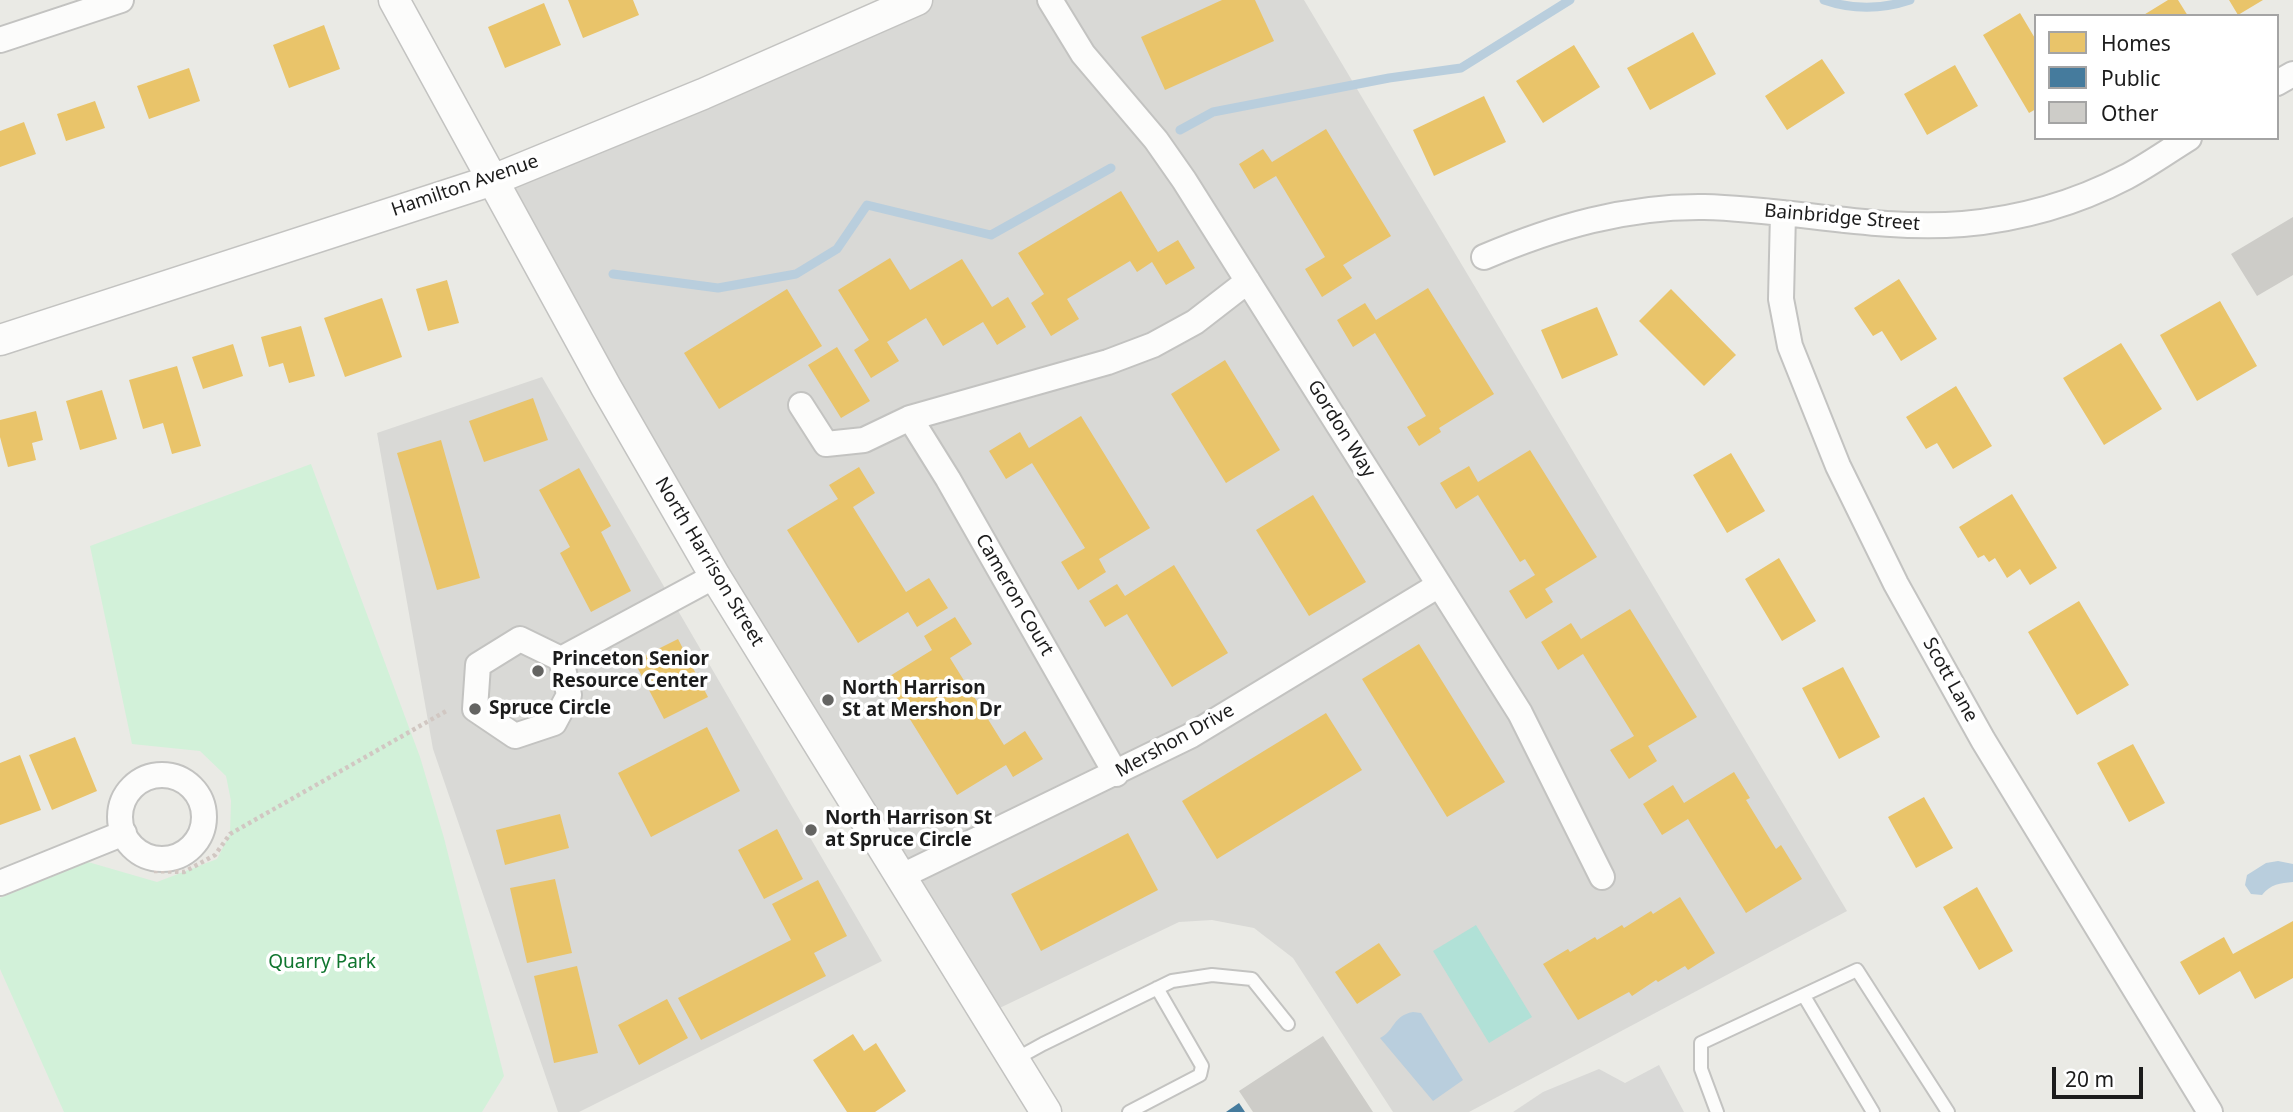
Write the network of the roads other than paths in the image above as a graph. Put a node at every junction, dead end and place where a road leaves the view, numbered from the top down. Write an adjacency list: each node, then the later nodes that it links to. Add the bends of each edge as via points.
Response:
1 (121, 0): 5 (street)
2 (394, 0): 7 (street, North Harrison Street)
3 (917, 0): 7 (street, Hamilton Avenue)
4 (1050, 0): 10 (street, Gordon Way, via 1083,54 1156,140)
5 (0, 40)
6 (2186, 140): 8 (street, Bainbridge Street, via 2126,177 2077,199 2018,216 1911,226)
7 (493, 180): 11 (street, Hamilton Avenue); 14 (street, North Harrison Street)
8 (1783, 213): 9 (street, Bainbridge Street, via 1704,207 1653,209 1536,234); 31 (street, Scott Lane, via 1781,299 1790,346 1838,466 1896,584 1983,740)
9 (1484, 257)
10 (1248, 281): 13 (street, via 1195,322 1153,345); 15 (street, Gordon Way)
11 (0, 340)
12 (800, 405): 13 (street, via 826,444 864,439)
13 (910, 418): 17 (street, Cameron Court)
14 (715, 576): 16 (street); 19 (street, North Harrison Street)
15 (1439, 585): 17 (street, Mershon Drive, via 1191,736); 20 (street, Gordon Way, via 1520,712)
16 (561, 659): 16 (street, via 520,639 478,665 475,709 515,736 554,723 569,695)
17 (1116, 774): 19 (street, Mershon Drive)
18 (124, 833): 21 (street)
19 (900, 877): 25 (street, North Harrison Street)
20 (1602, 877)
21 (0, 883)
22 (1157, 988): 24 (lane, via 1212,975 1252,979); 25 (lane); 27 (lane, via 1202,1066 1200,1075)
23 (1804, 996): 28 (lane, via 1701,1043 1701,1069); 29 (lane); 30 (lane, via 1857,970)
24 (1288, 1024)
25 (1014, 1060): 26 (street, North Harrison Street)
26 (1046, 1112)
27 (1129, 1112)
28 (1717, 1112)
29 (1873, 1112)
30 (1948, 1112)
31 (2210, 1112)

